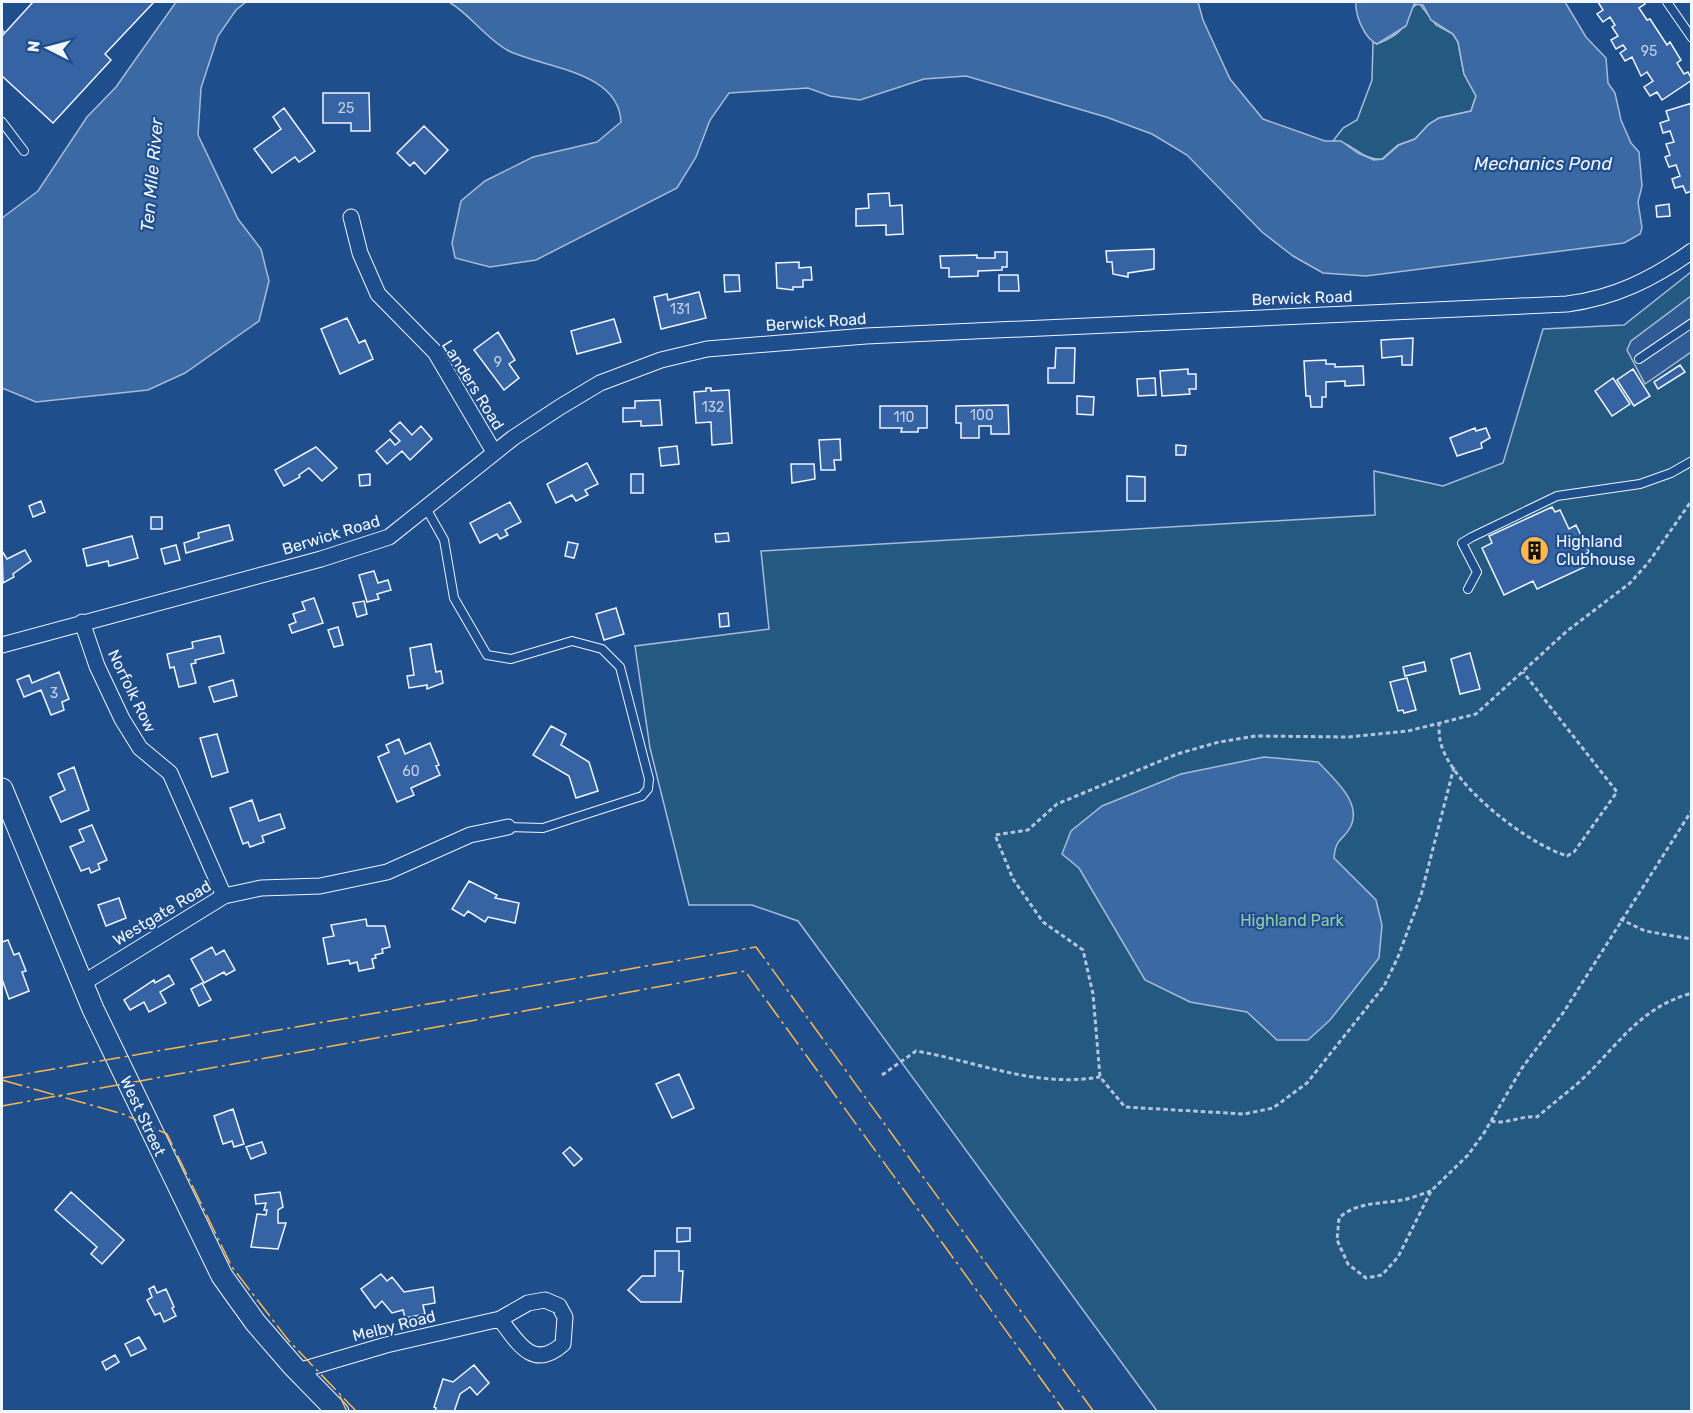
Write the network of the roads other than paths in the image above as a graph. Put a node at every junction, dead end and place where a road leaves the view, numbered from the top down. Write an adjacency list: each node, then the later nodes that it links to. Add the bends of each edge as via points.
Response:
1 (1667, 2): 2 (lane)
2 (1692, 38)
3 (2, 122): 4 (lane)
4 (24, 151)
5 (351, 217): 9 (street, Landers Road, via 360,253 378,294 435,352)
6 (1692, 251): 9 (street, Berwick Road, via 1623,291 1567,304 866,336 707,349 661,360 600,383)
7 (1692, 323): 8 (lane)
8 (1639, 360)
9 (494, 452): 11 (street, Berwick Road)
10 (1692, 461): 12 (lane, via 1640,484 1557,495 1462,543 1477,572)
11 (426, 508): 13 (street, Berwick Road, via 389,537 369,545); 16 (lane, via 444,540 454,598 487,655 512,659 572,641 602,649 620,667 650,779 642,796 543,828)
12 (1468, 589)
13 (82, 622): 14 (street, Berwick Road); 17 (street, Norfolk Row, via 122,719 140,748 170,773)
14 (2, 645)
15 (2, 789): 18 (main road, West Street)
16 (508, 827): 17 (street, Westgate Road, via 470,835 387,872 320,886 261,888)
17 (224, 896): 18 (street, Westgate Road)
18 (83, 983): 20 (main road, West Street, via 222,1276)
19 (500, 1319): 19 (street, Melby Road, via 526,1352 547,1355 563,1344 565,1317 554,1302 528,1304); 20 (street, Melby Road, via 386,1345)
20 (298, 1371): 21 (main road, West Street)
21 (338, 1412)

